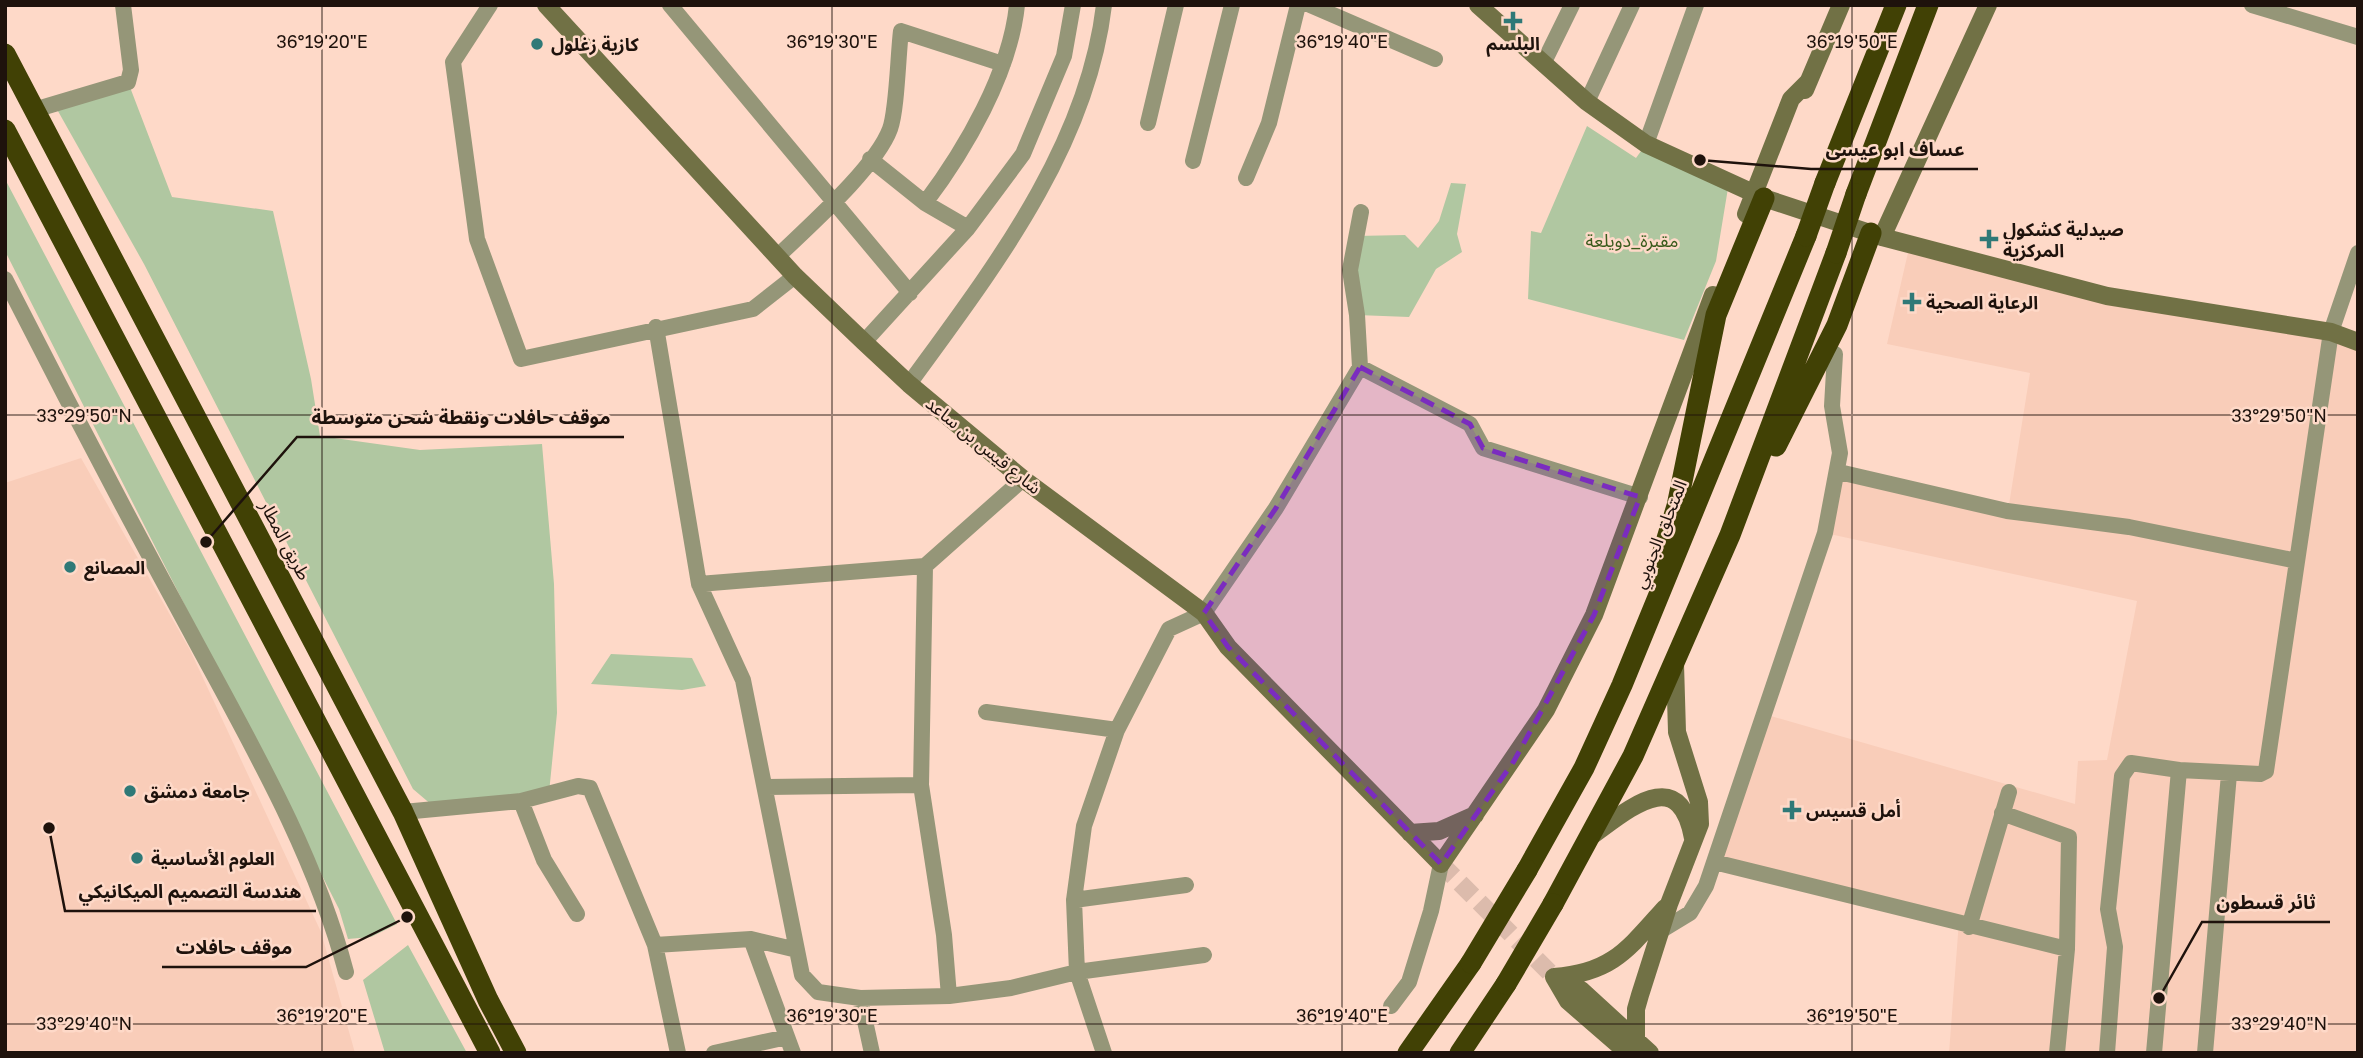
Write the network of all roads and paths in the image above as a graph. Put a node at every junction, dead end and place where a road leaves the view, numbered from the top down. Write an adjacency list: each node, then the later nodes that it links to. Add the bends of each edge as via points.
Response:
1 (123, 5): 28 (street, via 131,70 128,82)
2 (490, 5): 47 (street, via 453,62 477,239 521,359)
3 (545, 5): 42 (main road, شارع قيس بن ساعد)
4 (670, 5): 36 (street)
5 (1017, 5): 25 (street)
6 (1073, 5): 39 (street, via 1064,56 1023,154)
7 (1104, 5): 53 (street, via 1072,130 992,270)
8 (1177, 5): 29 (street)
9 (1231, 5): 33 (street)
10 (1298, 5): 34 (street, via 1269,123)
11 (1310, 5): 21 (street)
12 (1478, 5): 26 (main road)
13 (1572, 5): 26 (street)
14 (1632, 5): 27 (street)
15 (1696, 5): 31 (street)
16 (1841, 5): 35 (main road)
17 (1896, 5): 64 (highway, المتحلق الجنوبي, bridge)
18 (1928, 5): 58 (highway, bridge)
19 (1988, 5): 40 (main road)
20 (2252, 5): 22 (street)
21 (1346, 13): 24 (street)
22 (2358, 37)
23 (5, 54): 28 (highway, طريق المطار)
24 (1435, 59)
25 (1003, 64): 32 (street, via 901,31 890,129); 37 (street, via 954,164)
26 (1543, 64): 27 (main road)
27 (1587, 102): 31 (main road)
28 (34, 110): 73 (highway, طريق المطار)
29 (1148, 123)
30 (5, 130): 100 (highway)
31 (1646, 144): 35 (main road)
32 (870, 159): 36 (street); 37 (street)
33 (1193, 161)
34 (1246, 178)
35 (1759, 196): 40 (main road); 46 (highway)
36 (834, 203): 42 (street); 45 (street)
37 (925, 203): 39 (street)
38 (1361, 212): 52 (street, via 1350,270)
39 (968, 228): 45 (street)
40 (1876, 235): 48 (main road, via 2107,296); 51 (highway, via 1857,309); 54 (highway)
41 (2358, 253): 48 (street)
42 (778, 256): 43 (main road, شارع قيس بن ساعد)
43 (794, 276): 47 (street, via 753,309); 49 (main road, شارع قيس بن ساعد)
44 (5, 279): 92 (street, via 94,454 253,743 333,923)
45 (910, 293): 49 (street)
46 (1711, 313): 57 (main road); 64 (highway, via 1677,506)
47 (656, 327): 61 (street)
48 (2331, 332): 50 (main road); 59 (street)
49 (864, 342): 53 (main road, شارع قيس بن ساعد)
50 (2358, 342)
51 (1835, 354): 54 (highway); 55 (street, via 1832,406)
52 (1360, 367): 57 (street, via 1470,424 1483,448); 62 (street, via 1276,508)
53 (909, 384): 56 (main road, شارع قيس بن ساعد)
54 (1796, 408): 58 (highway)
55 (1839, 472): 59 (street, via 2007,511 2129,527); 79 (street, via 1825,533)
56 (1023, 479): 60 (street); 62 (main road, شارع قيس بن ساعد)
57 (1640, 498): 75 (main road, via 1594,615 1546,710)
58 (1730, 535): 63 (highway)
59 (2297, 561): 68 (street, via 2266,771)
60 (925, 566): 61 (street); 69 (street)
61 (699, 584): 70 (street, via 743,680)
62 (1204, 613): 66 (street, via 1169,628); 76 (main road, شارع قيس بن ساعد, via 1227,647)
63 (1675, 660): 77 (highway, via 1633,756); 78 (main road, via 1677,732 1699,802 1700,824)
64 (1622, 685): 108 (highway, المتحلق الجنوبي, bridge, via 1584,768 1527,870 1471,963)
65 (986, 712): 66 (street)
66 (1117, 730): 82 (street, via 1084,825)
67 (2179, 770): 68 (street); 112 (street, via 2131,763 2122,776 2108,909 2115,947); 113 (street)
68 (2229, 774): 114 (street)
69 (921, 785): 70 (street); 94 (street)
70 (767, 787): 90 (street)
71 (2008, 792): 74 (street)
72 (521, 801): 73 (street); 84 (street, via 544,860); 88 (street, via 571,787 590,789)
73 (402, 812): 96 (highway, طريق المطار)
74 (2002, 813): 85 (street); 89 (street, via 2069,837)
75 (1478, 814): 76 (main road, via 1439,831); 80 (main road)
76 (1410, 833): 80 (main road, شارع قيس بن ساعد)
77 (1588, 838): 78 (main road, via 1639,802 1664,797 1684,810); 109 (highway, bridge, via 1506,984)
78 (1694, 845): 83 (main road)
79 (1714, 862): 85 (street); 86 (street, via 1690,912)
80 (1441, 864): 97 (street, via 1409,982)
81 (1186, 885): 82 (street)
82 (1074, 900): 93 (street)
83 (1669, 904): 86 (main road); 99 (main road, via 1614,962 1589,973 1554,977 1568,1001)
84 (577, 914)
85 (1969, 927): 89 (street)
86 (1662, 930): 99 (main road, via 1636,1009)
87 (751, 939): 88 (street); 90 (street); 98 (street)
88 (655, 945): 103 (street)
89 (2067, 949): 111 (street)
90 (797, 950): 95 (street, via 802,975 818,992)
91 (1204, 955): 93 (street)
92 (346, 972)
93 (1077, 972): 94 (street, via 1011,988); 107 (street)
94 (949, 996): 95 (street)
95 (860, 998): 106 (street)
96 (488, 1000): 101 (highway, طريق المطار); 102 (highway)
97 (1391, 1006)
98 (787, 1037): 104 (street); 105 (street)
99 (1632, 1045): 110 (main road)
100 (490, 1053)
101 (516, 1053)
102 (533, 1053)
103 (678, 1053)
104 (714, 1053)
105 (793, 1053)
106 (872, 1053)
107 (1104, 1053)
108 (1408, 1053)
109 (1460, 1053)
110 (1650, 1053)
111 (2057, 1053)
112 (2107, 1053)
113 (2154, 1053)
114 (2205, 1053)

